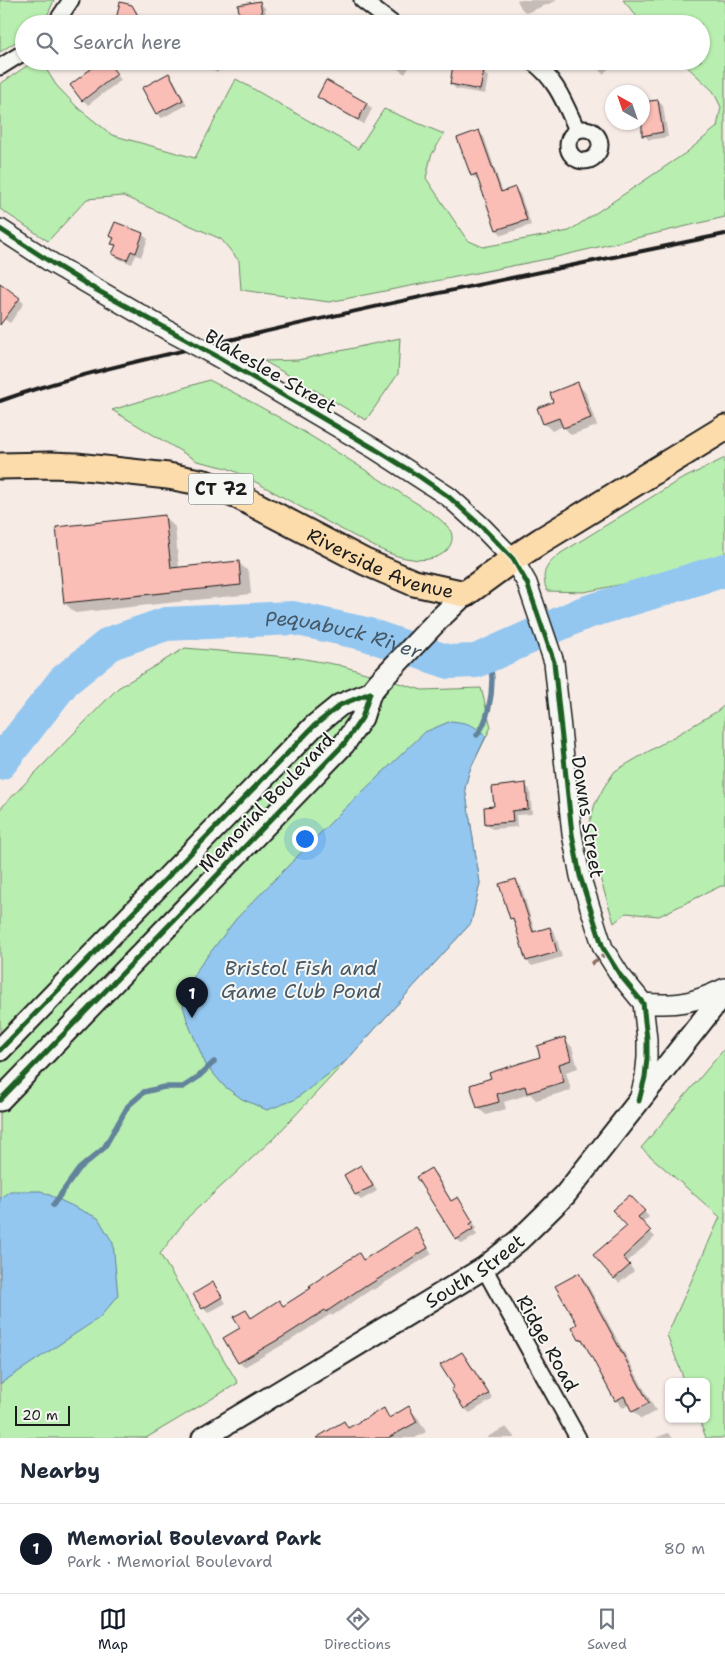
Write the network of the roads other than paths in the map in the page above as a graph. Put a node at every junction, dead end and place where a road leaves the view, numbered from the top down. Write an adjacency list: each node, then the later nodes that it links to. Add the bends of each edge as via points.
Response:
1 (71, 0): 3 (street)
2 (362, 0): 4 (street)
3 (61, 15)
4 (381, 15)
5 (15, 58): 6 (street)
6 (0, 68)
7 (543, 70): 8 (street, via 554,82)
8 (577, 130)
9 (0, 229): 12 (street, Blakeslee Street, bridge, via 52,263 420,477 449,497)
10 (725, 428): 12 (highway, Riverside Avenue)
11 (0, 466): 13 (highway, Riverside Avenue / CT 72, via 76,466 205,483 238,496 406,580)
12 (513, 559): 13 (highway, Riverside Avenue); 16 (street, Downs Street, via 527,583 554,662 572,834 580,876 603,948)
13 (465, 594): 14 (main road, Memorial Boulevard)
14 (374, 688): 17 (main road, Memorial Boulevard, via 340,705 314,726); 18 (main road, Memorial Boulevard, via 362,718 344,744)
15 (725, 990): 16 (street, via 687,1003); 19 (main road, South Street)
16 (643, 1003): 19 (street, via 647,1058)
17 (0, 1050)
18 (0, 1100)
19 (639, 1101): 20 (main road, South Street, via 565,1195)
20 (484, 1268): 21 (main road, South Street); 22 (street, Ridge Road)
21 (203, 1438)
22 (578, 1438)

